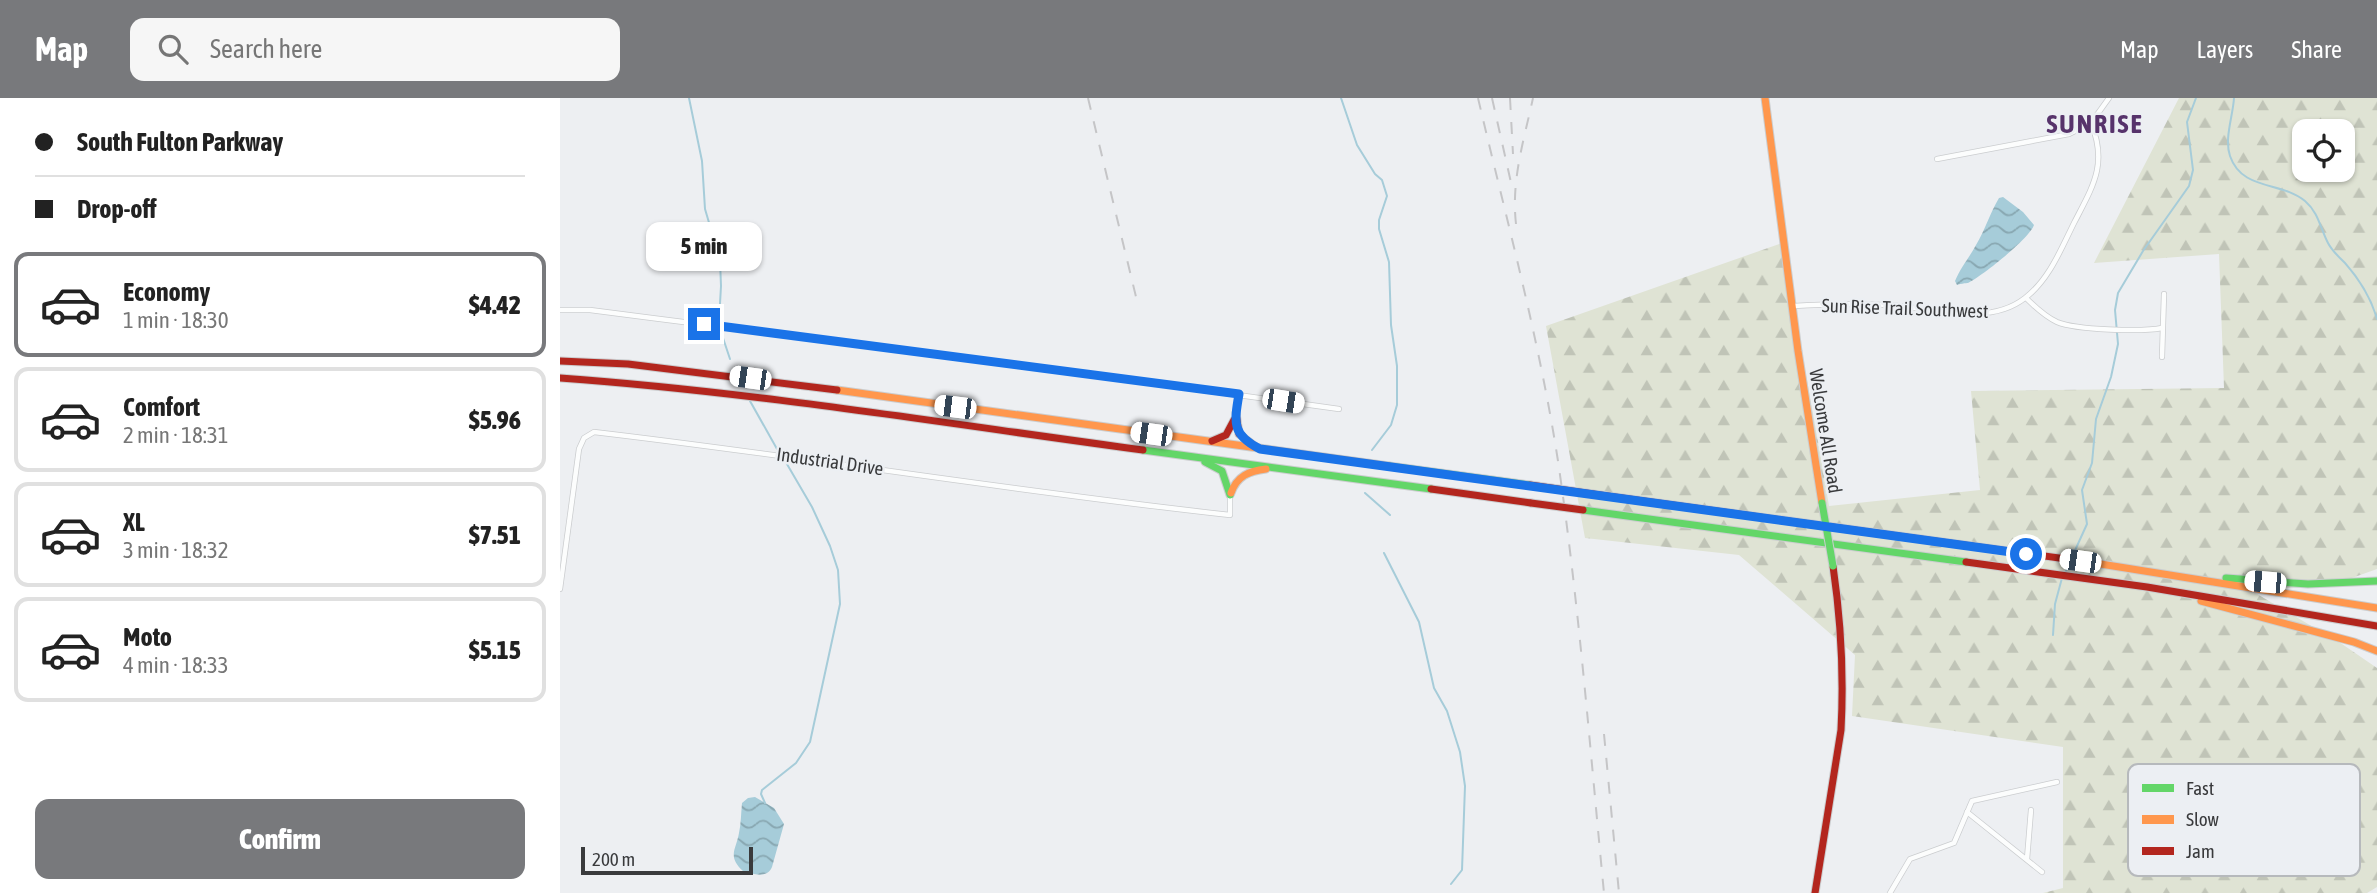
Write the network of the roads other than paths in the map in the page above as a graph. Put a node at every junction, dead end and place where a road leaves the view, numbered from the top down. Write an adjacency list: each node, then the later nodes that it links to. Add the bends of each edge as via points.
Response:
1 (1765, 98): 7 (main road, Welcome All Road)
2 (2109, 98): 3 (street)
3 (2091, 123): 4 (street, via 2069,134); 6 (street, Sun Rise Trail Southwest, via 2099,152 2095,183 2049,271)
4 (1937, 159)
5 (2164, 294): 9 (street)
6 (2026, 298): 7 (street, Sun Rise Trail Southwest, via 1983,313 1886,305); 9 (street, via 2056,321 2069,325)
7 (1794, 306): 33 (main road, Welcome All Road, bridge, via 1841,619 1841,730)
8 (560, 310): 13 (street, via 665,319)
9 (2162, 328): 10 (street)
10 (2162, 357)
11 (560, 361): 16 (main road, via 734,376)
12 (560, 378): 18 (main road, via 739,395)
13 (1239, 394): 14 (street); 15 (street)
14 (1339, 409)
15 (1236, 413): 16 (main road, via 1226,435); 17 (main road, via 1241,437)
16 (1207, 442): 17 (main road)
17 (1260, 449): 21 (main road, bridge)
18 (1178, 454): 19 (main road); 20 (main road, via 1219,468)
19 (1281, 468): 20 (main road, via 1245,474); 23 (main road, bridge)
20 (1230, 495): 24 (street, Industrial Drive, via 1230,515 594,432 584,438 579,449)
21 (2161, 572): 22 (main road, via 2265,582); 25 (main road)
22 (2377, 581)
23 (2147, 587): 26 (main road); 27 (main road)
24 (560, 589)
25 (2377, 608)
26 (2377, 626)
27 (2377, 651)
28 (2057, 782): 30 (street, via 1972,801)
29 (2031, 810): 31 (street)
30 (1967, 812): 31 (street); 34 (street, via 1954,843 1910,859)
31 (2027, 860): 32 (street)
32 (2042, 872)
33 (1815, 893)
34 (1891, 893)

